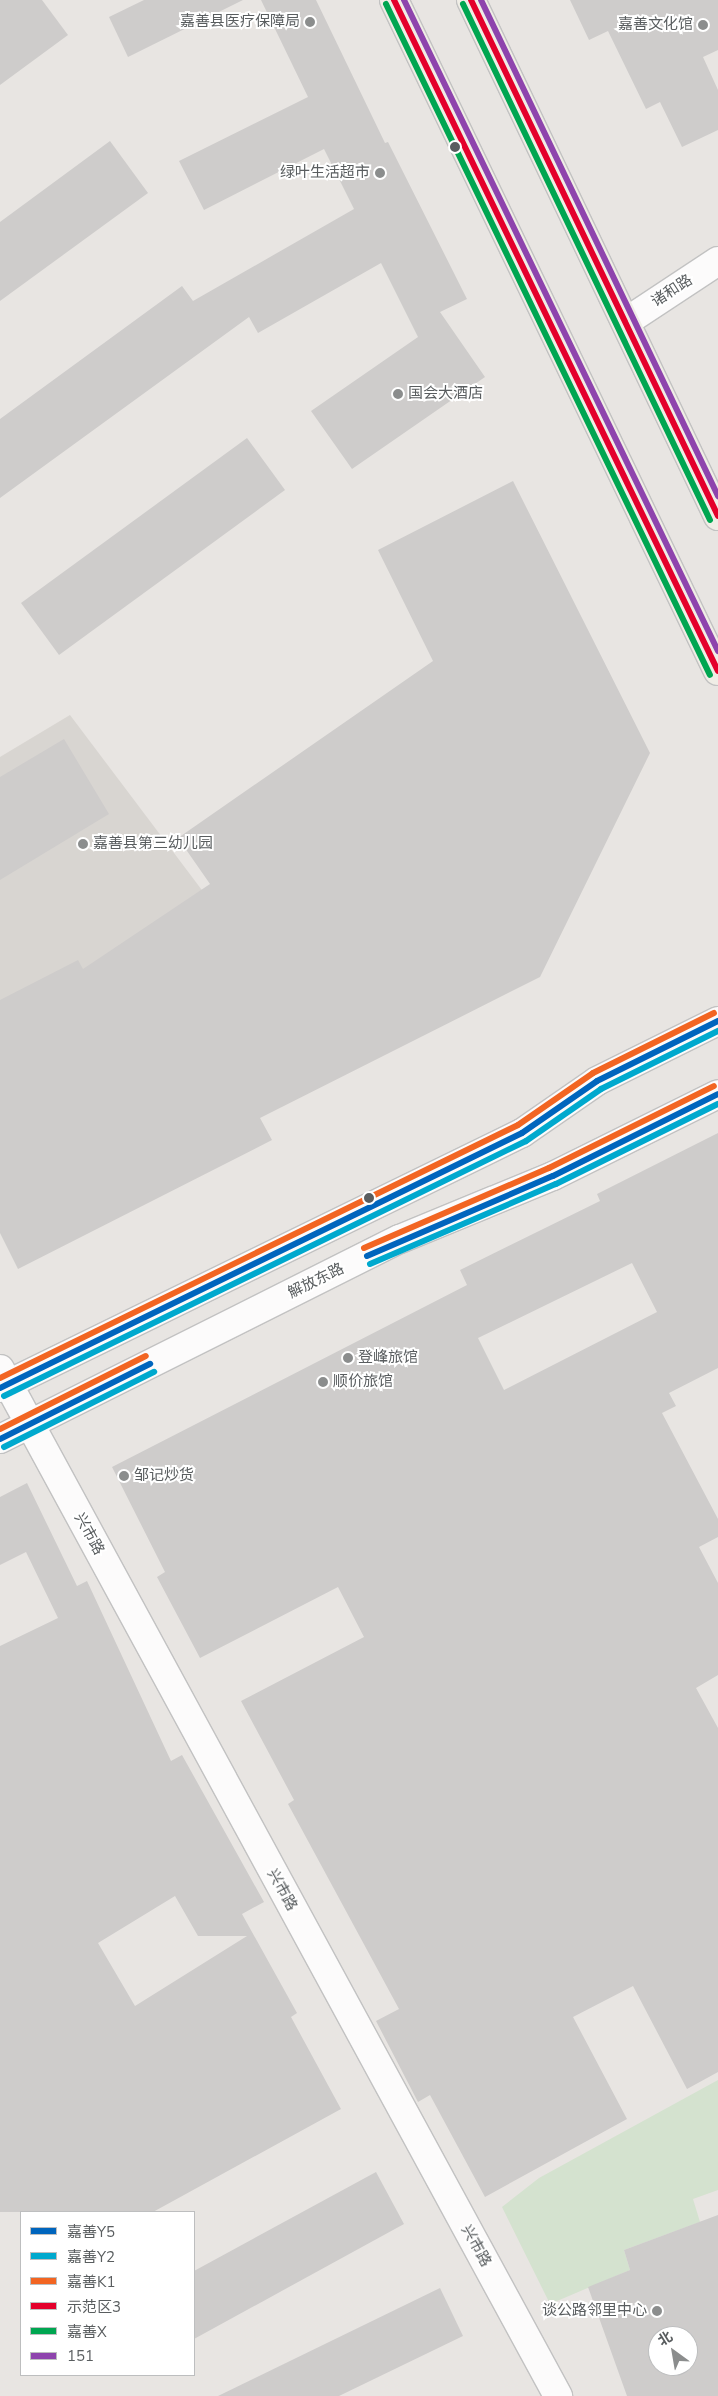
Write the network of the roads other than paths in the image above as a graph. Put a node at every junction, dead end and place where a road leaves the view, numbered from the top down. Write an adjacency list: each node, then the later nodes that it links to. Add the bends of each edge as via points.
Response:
1 (394, 0): 6 (main road)
2 (471, 0): 4 (main road)
3 (718, 261): 4 (main road, 诸和路)
4 (627, 321): 5 (main road)
5 (718, 516)
6 (718, 671)
7 (718, 1021): 9 (main road, via 597,1081 522,1132)
8 (718, 1094): 10 (main road, 解放东路, via 553,1176 400,1239)
9 (2, 1380): 10 (main road, 兴市路)
10 (29, 1424): 11 (main road, 解放东路); 12 (main road, 兴市路)
11 (0, 1439)
12 (558, 2396)

